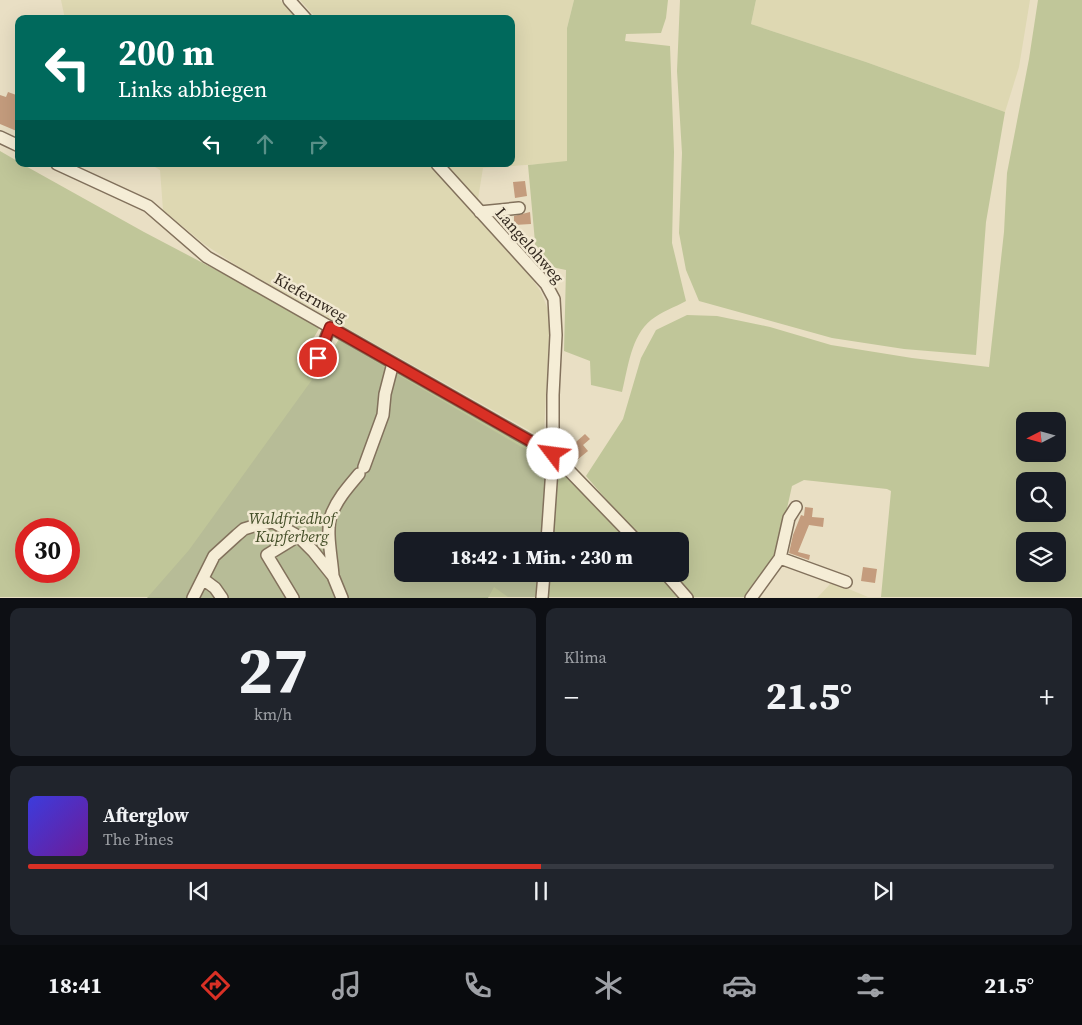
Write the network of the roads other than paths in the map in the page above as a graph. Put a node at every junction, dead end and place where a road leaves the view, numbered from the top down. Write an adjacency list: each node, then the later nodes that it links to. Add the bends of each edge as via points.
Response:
1 (289, 0): 2 (street)
2 (302, 15)
3 (0, 137): 4 (street)
4 (15, 144)
5 (64, 167): 9 (street, Kiefernweg, via 148,206 207,257)
6 (440, 167): 8 (street, Langelohweg)
7 (519, 208): 8 (street)
8 (480, 212): 12 (street, Langelohweg, via 546,284 554,298)
9 (330, 327): 10 (street); 11 (street, Kiefernweg)
10 (318, 358)
11 (393, 363): 12 (street, Kiefernweg); 18 (street, via 383,415 362,470 331,514 329,534)
12 (553, 454): 14 (street, Langelohweg); 15 (street, Kiefernweg)
13 (796, 507): 17 (street, via 789,518)
14 (549, 532)
15 (629, 532)
16 (298, 536): 18 (street); 19 (street, via 274,522 244,529 214,556); 26 (street, via 267,555)
17 (780, 558): 22 (street); 29 (street)
18 (333, 576): 23 (street)
19 (204, 579): 24 (street); 25 (street)
20 (543, 582): 27 (street)
21 (673, 582): 28 (street)
22 (846, 582)
23 (338, 596)
24 (193, 598)
25 (222, 598)
26 (293, 598)
27 (542, 598)
28 (687, 598)
29 (751, 598)

